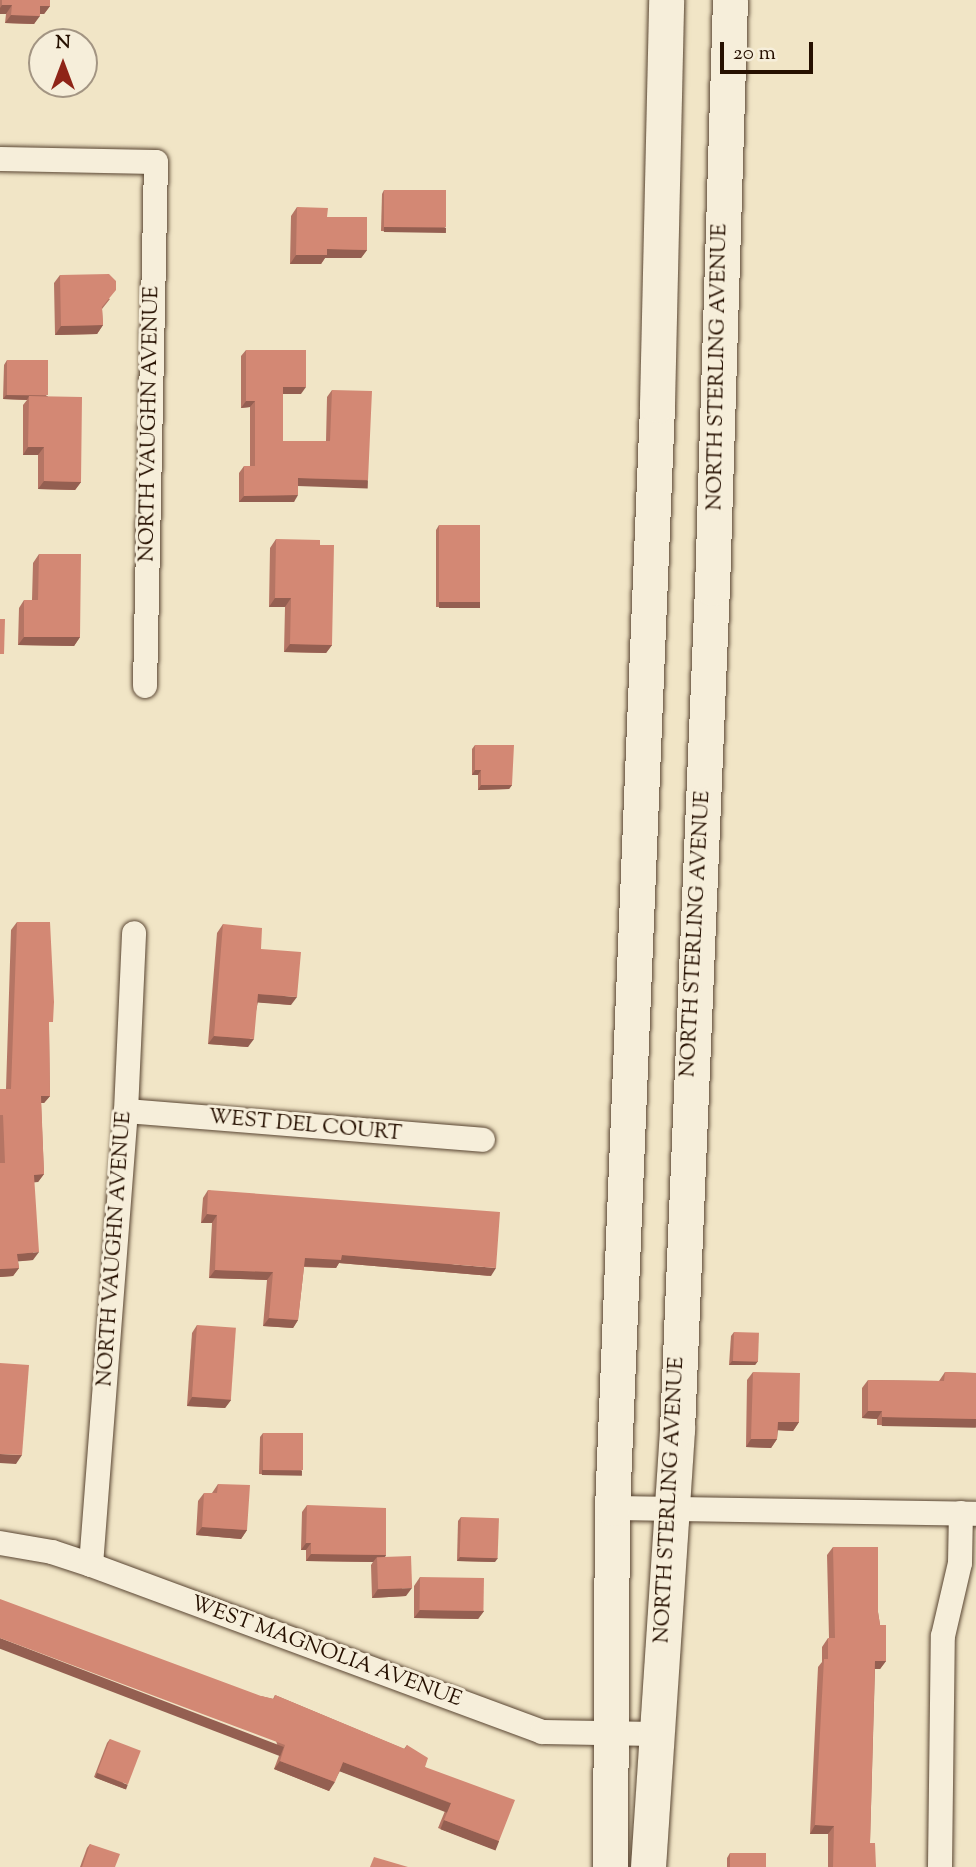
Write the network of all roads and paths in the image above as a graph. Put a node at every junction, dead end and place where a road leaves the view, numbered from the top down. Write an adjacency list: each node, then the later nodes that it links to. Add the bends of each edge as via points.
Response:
1 (666, 0): 8 (main road, via 656,405)
2 (730, 0): 9 (main road, NORTH STERLING AVENUE, via 712,589)
3 (0, 159): 4 (street, NORTH VAUGHN AVENUE, via 156,162)
4 (145, 686)
5 (134, 933): 6 (street, NORTH VAUGHN AVENUE)
6 (127, 1111): 7 (street, WEST DEL COURT); 12 (street, NORTH VAUGHN AVENUE)
7 (484, 1140)
8 (612, 1508): 9 (street); 13 (main road)
9 (672, 1510): 10 (street); 14 (main road, NORTH STERLING AVENUE)
10 (969, 1514): 17 (street, via 943,1636)
11 (0, 1543): 12 (street, WEST MAGNOLIA AVENUE)
12 (91, 1565): 13 (street, WEST MAGNOLIA AVENUE, via 542,1732)
13 (608, 1731): 14 (street, WEST MAGNOLIA AVENUE); 15 (main road)
14 (656, 1734): 16 (main road, NORTH STERLING AVENUE)
15 (610, 1867)
16 (648, 1867)
17 (940, 1867)

